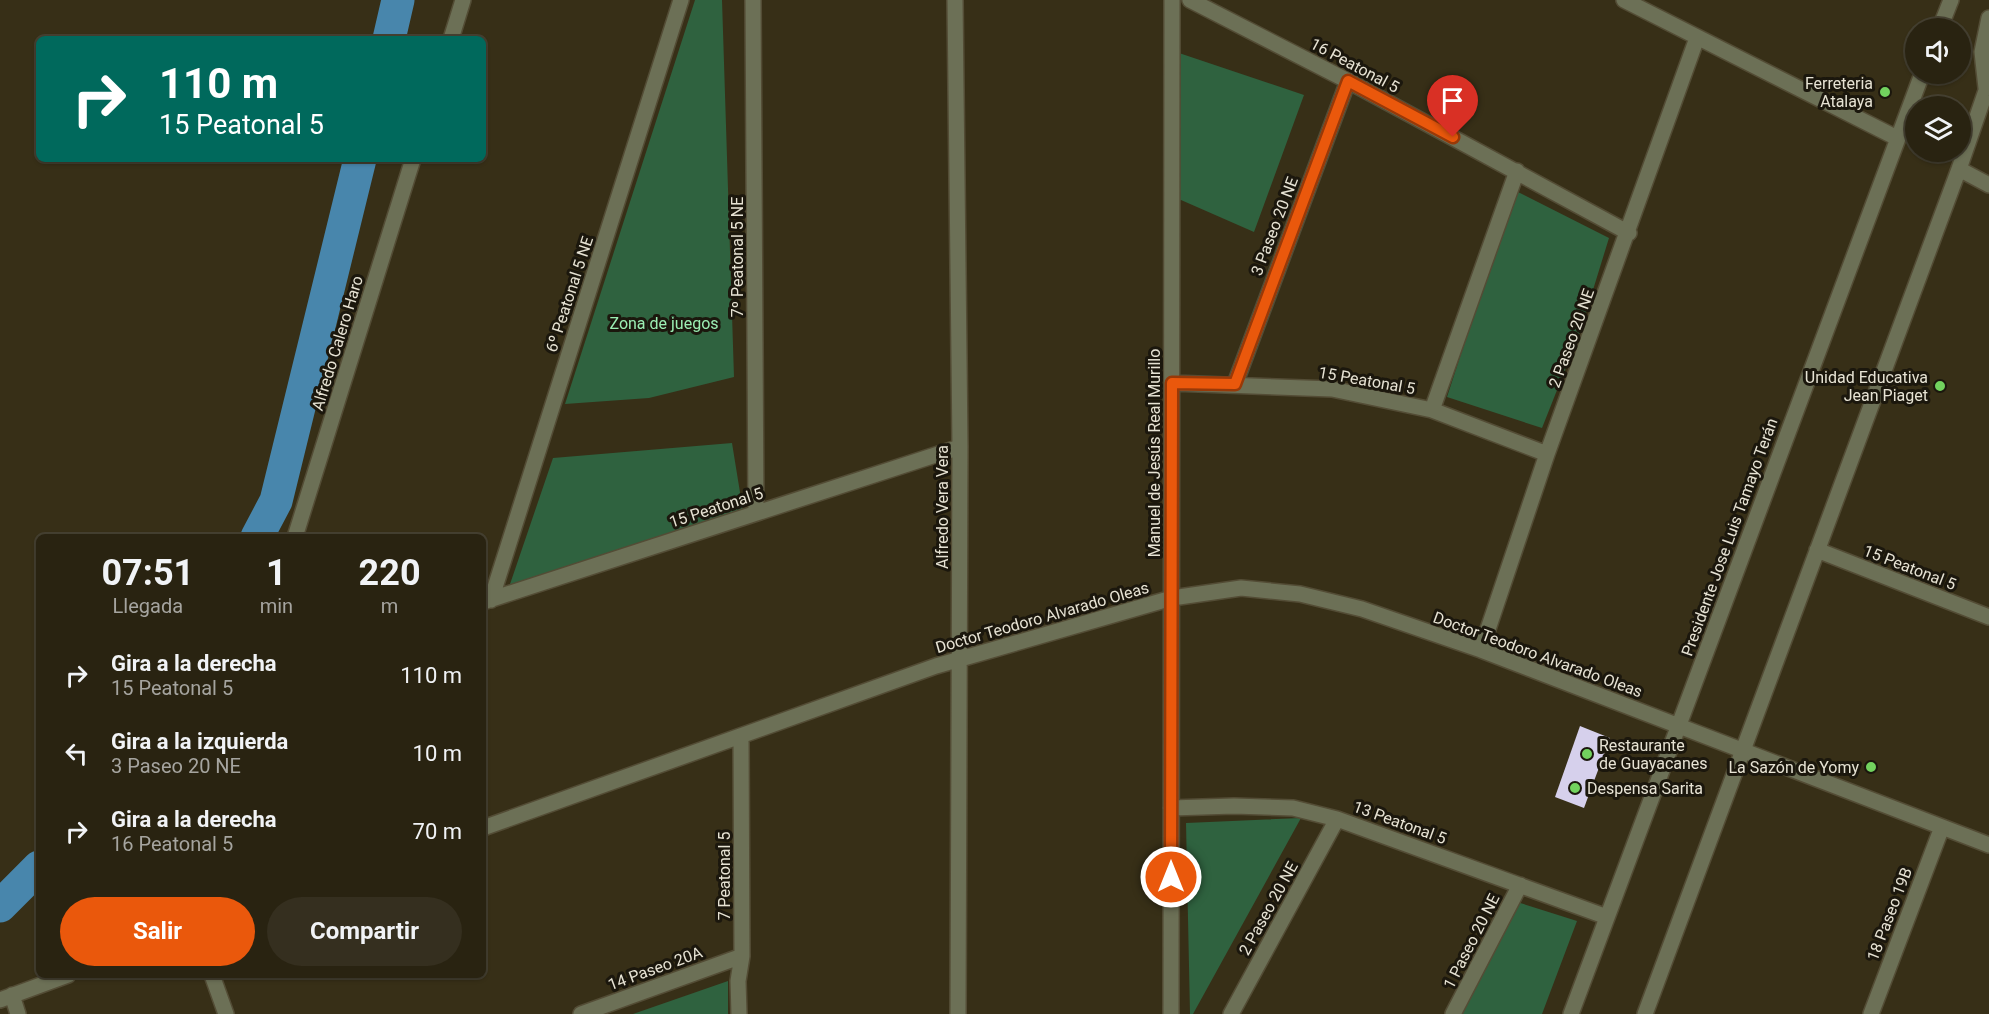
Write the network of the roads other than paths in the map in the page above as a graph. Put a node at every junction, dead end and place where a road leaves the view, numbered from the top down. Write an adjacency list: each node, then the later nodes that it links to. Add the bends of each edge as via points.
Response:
1 (463, 0): 11 (street)
2 (681, 0): 31 (street, 6º Peatonal 5 NE)
3 (753, 0): 27 (street, 7º Peatonal 5 NE)
4 (955, 0): 25 (street, Alfredo Vera Vera)
5 (1172, 0): 22 (street, Manuel de Jesús Real Murillo)
6 (1190, 0): 13 (street, 16 Peatonal 5)
7 (1624, 0): 12 (street)
8 (1951, 0): 9 (street)
9 (1944, 18)
10 (1989, 18): 15 (street, via 1982,58)
11 (452, 36)
12 (1698, 38): 16 (street); 21 (street, 2 Paseo 20 NE)
13 (1348, 81): 19 (street, 16 Peatonal 5); 23 (street, 3 Paseo 20 NE)
14 (1918, 84): 16 (street, Presidente Jose Luis Tamayo Terán)
15 (1988, 85): 18 (street)
16 (1896, 138): 35 (street, Presidente Jose Luis Tamayo Terán)
17 (412, 162): 28 (street, Alfredo Calero Haro)
18 (1959, 169): 20 (street); 29 (street)
19 (1517, 171): 21 (street, 16 Peatonal 5); 24 (street)
20 (1989, 185)
21 (1629, 233): 26 (street, 2 Paseo 20 NE)
22 (1172, 383): 23 (street, 15 Peatonal 5); 30 (street, Manuel de Jesús Real Murillo)
23 (1235, 384): 24 (street, 15 Peatonal 5, via 1332,389)
24 (1432, 410): 26 (street, 15 Peatonal 5)
25 (960, 447): 27 (street, 15 Peatonal 5); 34 (street, Alfredo Vera Vera)
26 (1547, 454): 33 (street, 2 Paseo 20 NE)
27 (756, 513): 31 (street, 15 Peatonal 5)
28 (296, 534)
29 (1817, 550): 32 (street, 15 Peatonal 5); 37 (street)
30 (1172, 598): 33 (street, Doctor Teodoro Alvarado Oleas, via 1240,588 1300,594 1362,609); 34 (street, Doctor Teodoro Alvarado Oleas); 38 (street, Manuel de Jesús Real Murillo)
31 (487, 601)
32 (1989, 617)
33 (1481, 650): 35 (street, Doctor Teodoro Alvarado Oleas)
34 (960, 658): 36 (street, Doctor Teodoro Alvarado Oleas); 54 (street, Alfredo Vera Vera)
35 (1678, 726): 37 (street, Doctor Teodoro Alvarado Oleas); 44 (street, Presidente Jose Luis Tamayo Terán)
36 (741, 737): 40 (street, Doctor Teodoro Alvarado Oleas); 45 (street, 7 Peatonal 5)
37 (1743, 750): 41 (street, Doctor Teodoro Alvarado Oleas); 59 (street)
38 (1171, 808): 39 (street, 13 Peatonal 5, via 1293,808); 55 (street, Manuel de Jesús Real Murillo)
39 (1337, 819): 43 (street, 13 Peatonal 5); 56 (street, 2 Paseo 20 NE)
40 (486, 827)
41 (1942, 827): 42 (street, Doctor Teodoro Alvarado Oleas); 49 (street, 18 Paseo 19B)
42 (1989, 845)
43 (1520, 885): 44 (street, 13 Peatonal 5); 57 (street, 1 Paseo 20 NE)
44 (1607, 917): 58 (street, Presidente Jose Luis Tamayo Terán)
45 (742, 956): 52 (street, 14 Paseo 20A); 53 (street, 7 Peatonal 5)
46 (60, 978): 48 (street)
47 (213, 978): 51 (street)
48 (6, 997): 50 (street)
49 (1873, 1013)
50 (18, 1014)
51 (226, 1014)
52 (581, 1014)
53 (739, 1014)
54 (958, 1014)
55 (1171, 1014)
56 (1231, 1014)
57 (1453, 1014)
58 (1571, 1014)
59 (1645, 1014)

